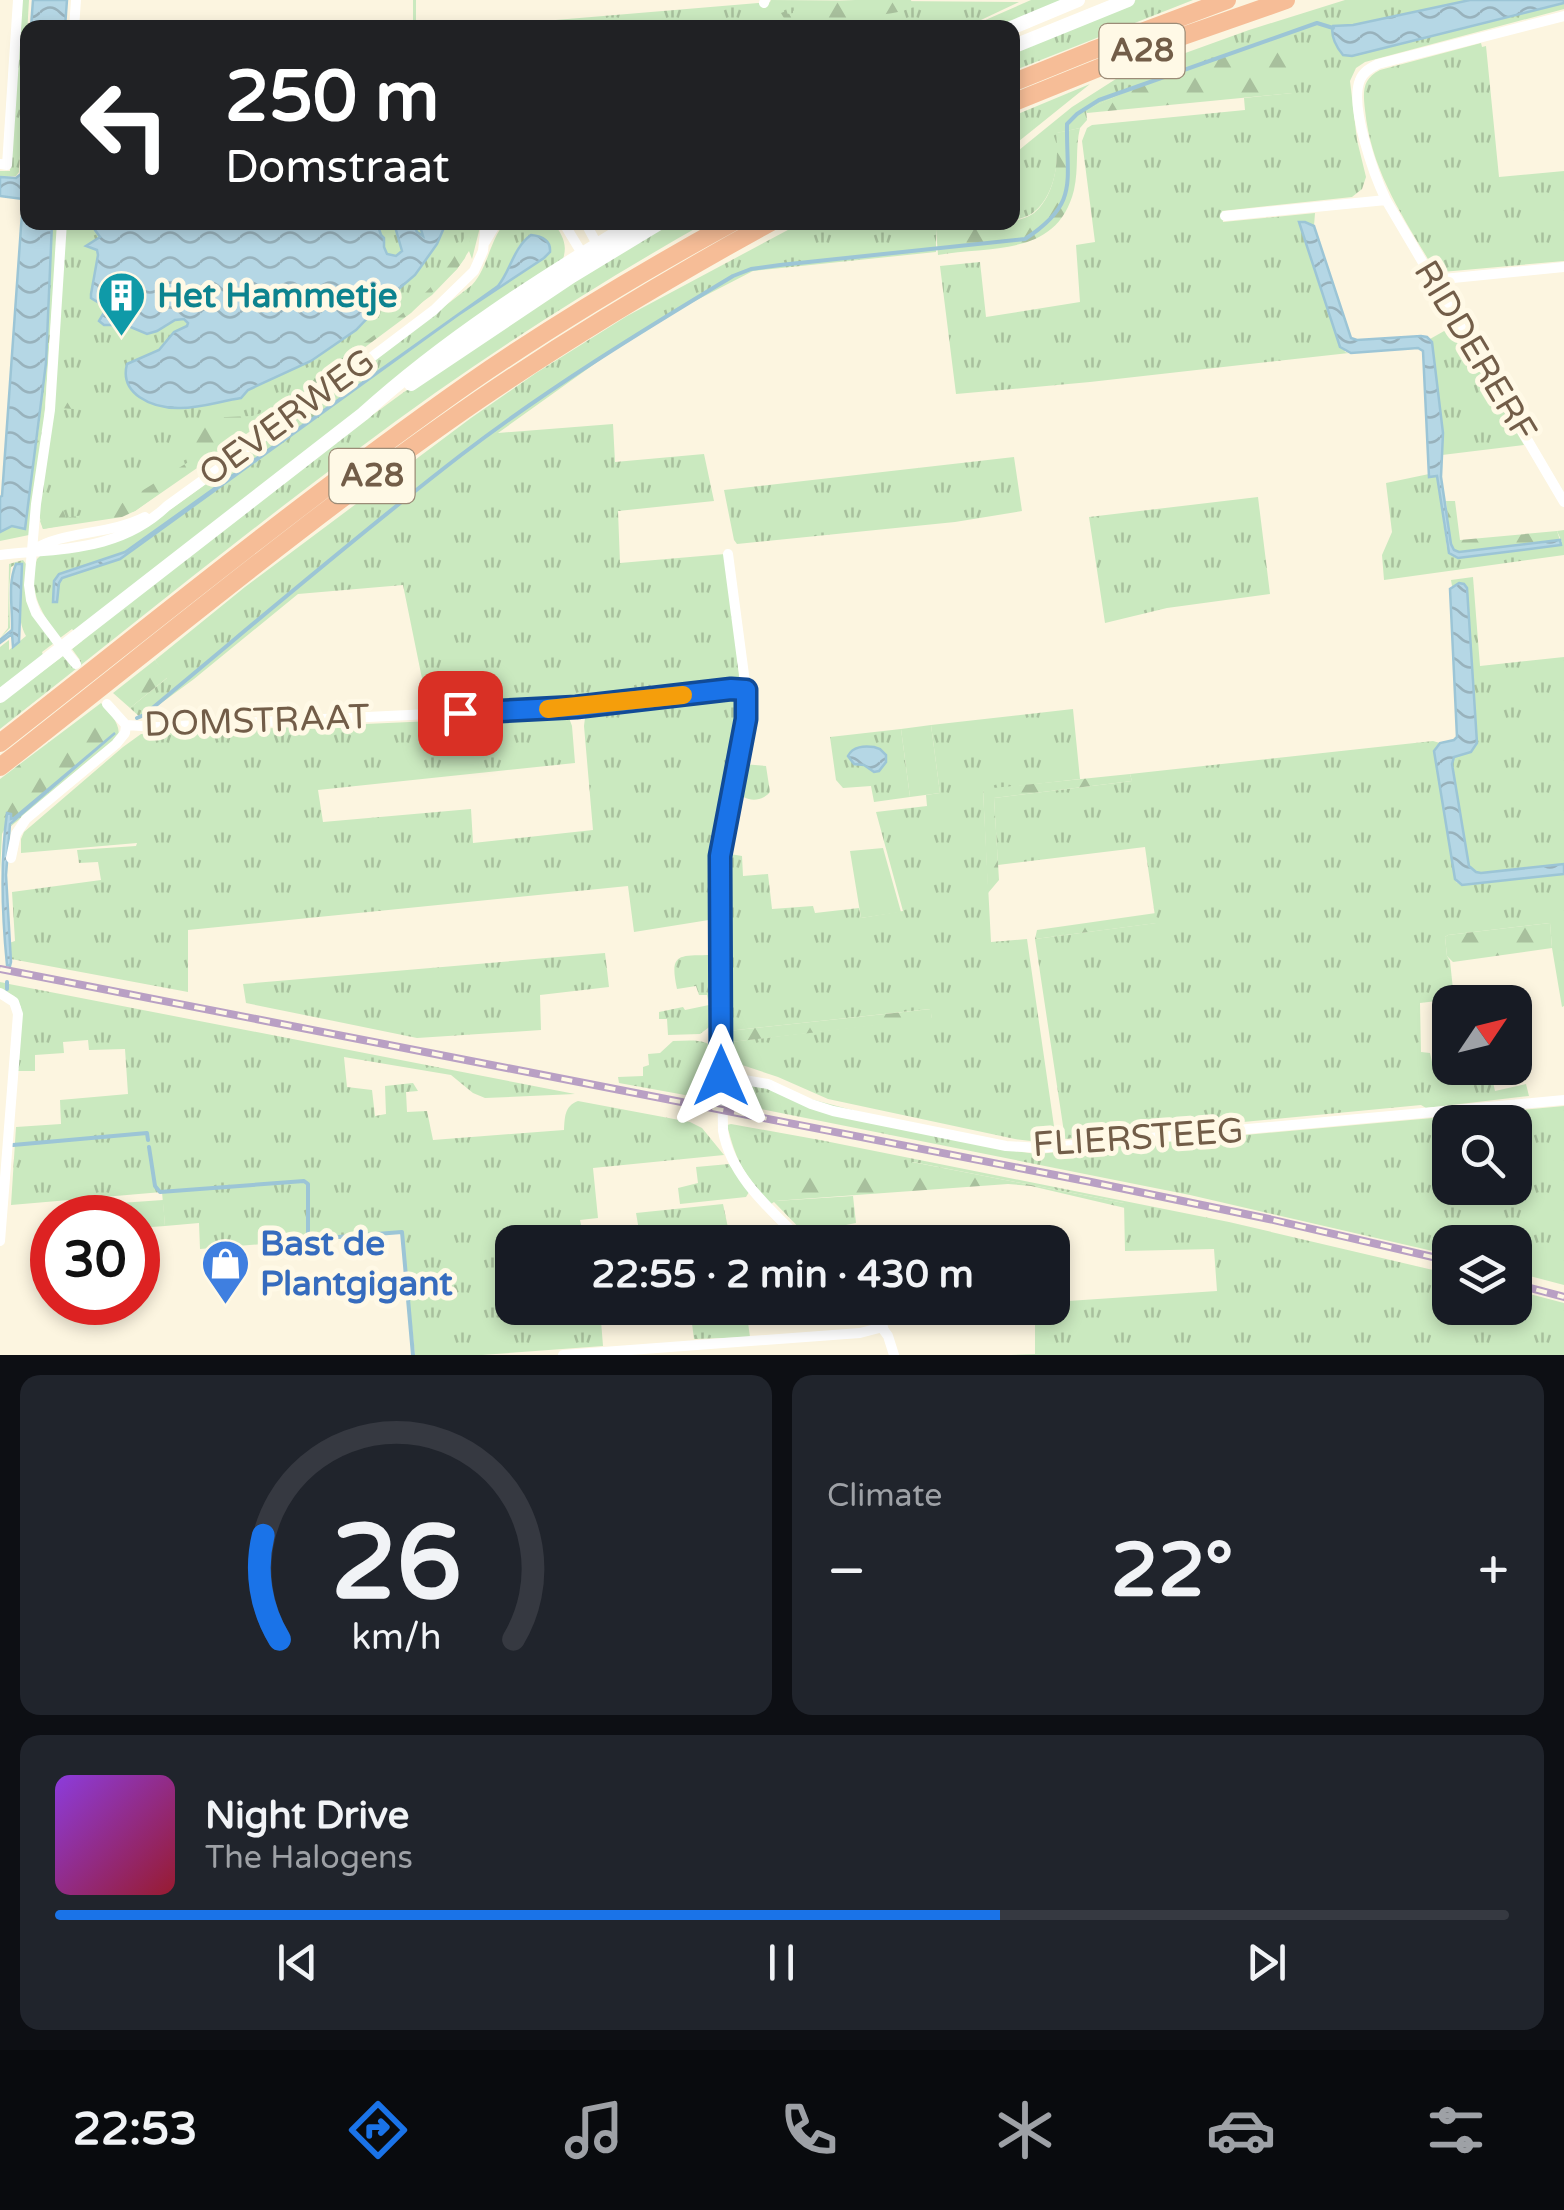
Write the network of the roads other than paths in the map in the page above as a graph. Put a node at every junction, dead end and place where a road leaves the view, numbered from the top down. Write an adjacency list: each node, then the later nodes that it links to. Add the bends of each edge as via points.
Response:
1 (18, 0): 11 (street, via 7,165)
2 (1078, 0): 7 (main road)
3 (1128, 0): 8 (main road)
4 (1227, 0): 9 (highway, A28)
5 (1286, 0): 10 (highway, A28)
6 (1564, 16): 12 (street, RIDDERERF, via 1367,70 1358,85 1361,131)
7 (1020, 24)
8 (1020, 44)
9 (1020, 80)
10 (1020, 100)
11 (0, 164)
12 (1386, 200): 13 (street); 27 (street, RIDDERERF)
13 (1225, 216)
14 (61, 230): 30 (street, via 50,410)
15 (485, 230): 23 (street, OEVERWEG)
16 (493, 230): 23 (street, OEVERWEG)
17 (568, 230): 25 (street)
18 (589, 230): 24 (street)
19 (626, 230): 24 (main road)
20 (644, 230): 24 (main road)
21 (718, 230): 40 (highway, A28, via 579,311 366,458)
22 (756, 230): 41 (highway, A28, via 634,299 465,410)
23 (484, 243): 30 (street, OEVERWEG, via 470,276 434,310 147,523 121,536)
24 (599, 252): 25 (main road); 28 (main road)
25 (583, 254): 28 (main road, via 464,332)
26 (1564, 267): 27 (street)
27 (1433, 280): 29 (street, RIDDERERF)
28 (364, 414): 37 (main road)
29 (1564, 501)
30 (32, 550): 32 (street, OEVERWEG); 33 (street, via 33,605)
31 (728, 554): 36 (street)
32 (0, 555)
33 (57, 640)
34 (67, 653): 35 (street)
35 (76, 664)
36 (746, 690): 39 (street, DOMSTRAAT, via 573,708); 44 (street, via 720,856)
37 (0, 696)
38 (106, 704): 39 (street, DOMSTRAAT)
39 (126, 725): 42 (street, DOMSTRAAT, via 116,744 26,819)
40 (0, 743)
41 (0, 767)
42 (11, 858)
43 (5, 995): 47 (street, via 18,1014)
44 (721, 1076): 45 (street, FLIERSTEEG, via 768,1084 833,1111 1040,1148); 46 (street, via 730,1158)
45 (1564, 1100)
46 (786, 1225)
47 (0, 1241)
48 (883, 1327): 49 (street); 50 (street)
49 (563, 1355)
50 (894, 1355)

